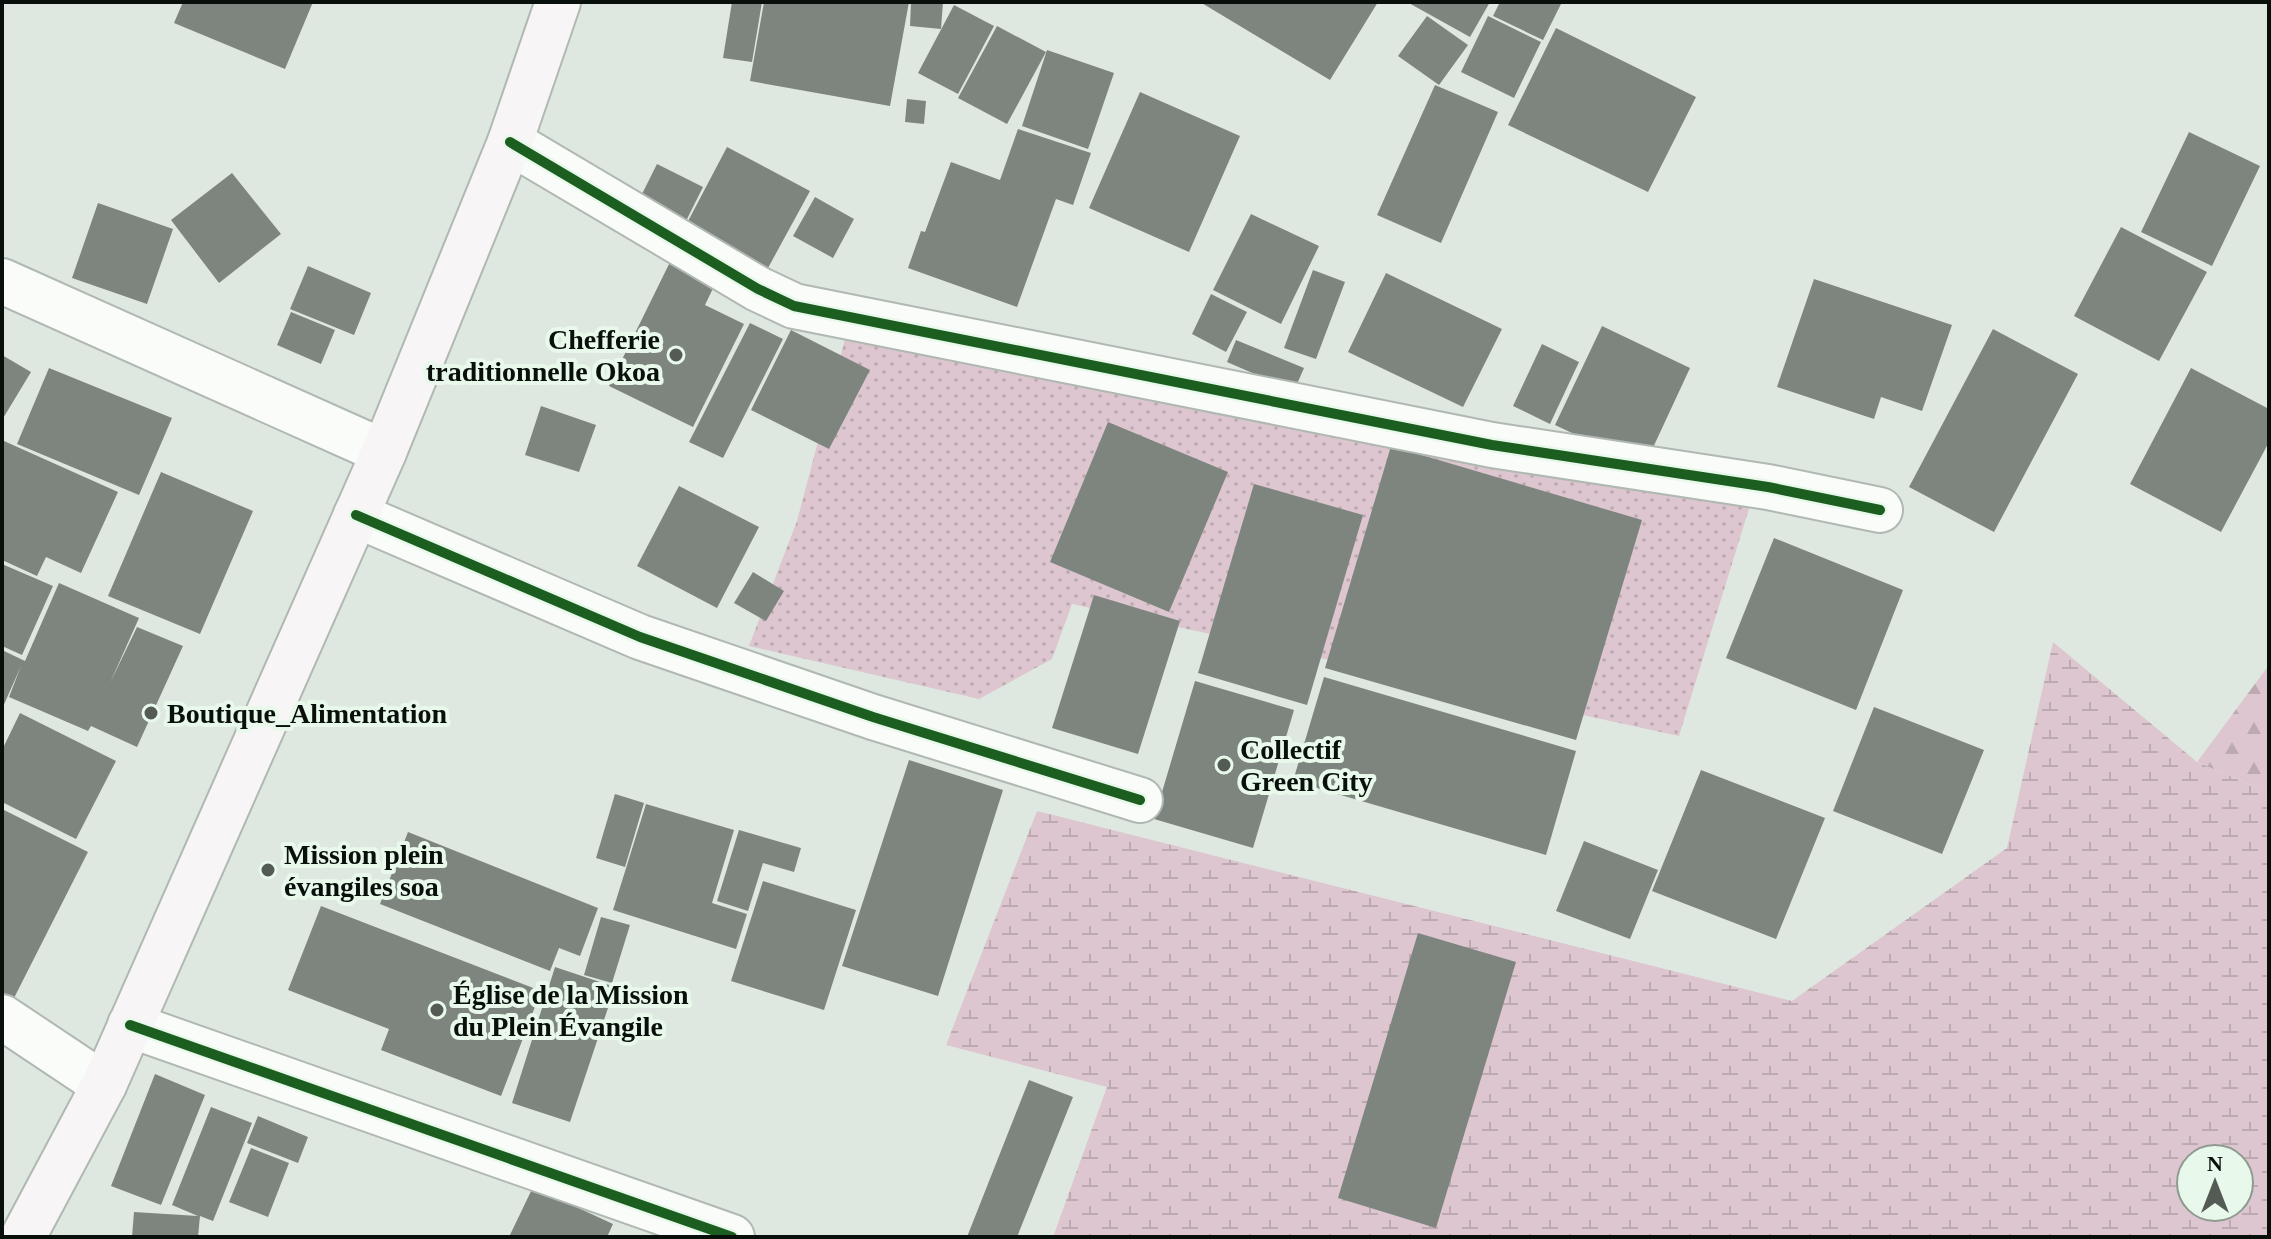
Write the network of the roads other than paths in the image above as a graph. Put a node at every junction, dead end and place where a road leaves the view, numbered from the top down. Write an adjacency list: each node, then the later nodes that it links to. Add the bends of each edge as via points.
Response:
1 (558, 2): 2 (main road)
2 (510, 142): 4 (main road); 5 (street, via 794,306 1492,445 1768,487)
3 (2, 281): 4 (street)
4 (384, 452): 6 (main road)
5 (1880, 510)
6 (356, 515): 7 (street, via 640,637); 9 (main road)
7 (1140, 800)
8 (2, 1017): 10 (street)
9 (130, 1025): 10 (main road); 12 (street)
10 (104, 1085): 11 (main road)
11 (29, 1235)
12 (732, 1237)

